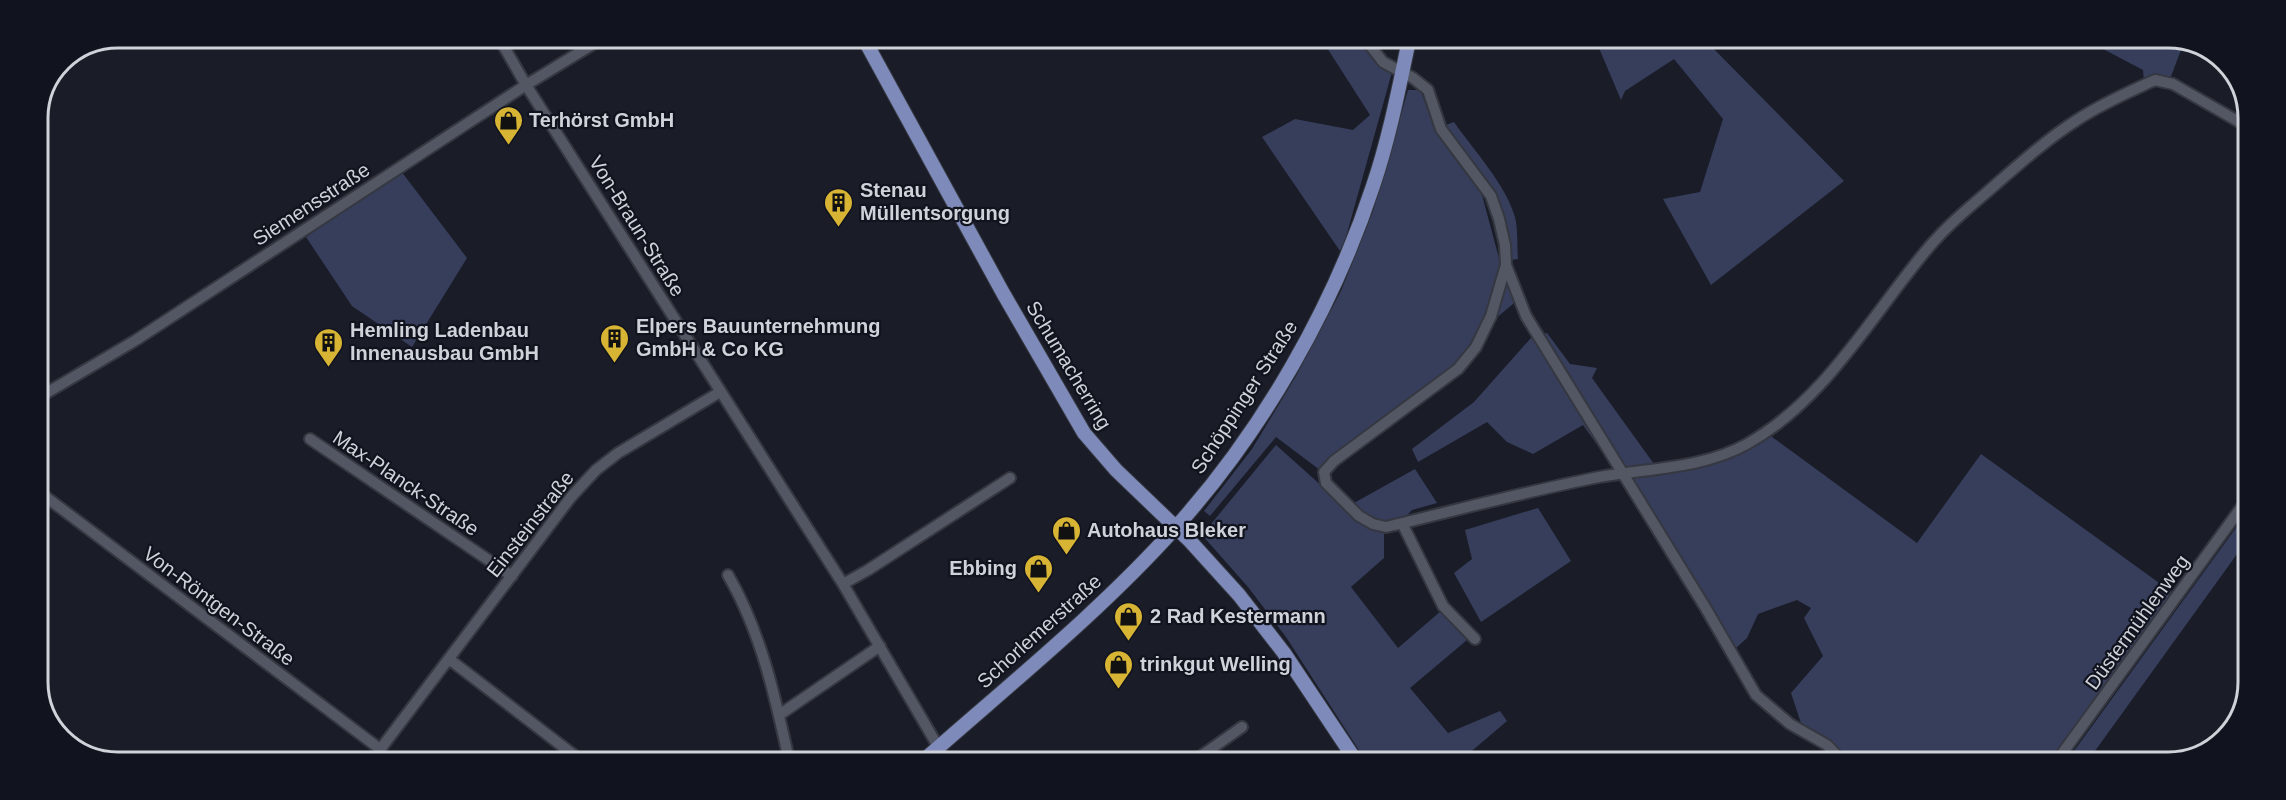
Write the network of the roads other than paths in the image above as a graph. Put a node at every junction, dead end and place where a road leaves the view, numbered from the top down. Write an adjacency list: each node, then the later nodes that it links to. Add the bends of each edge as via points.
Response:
1 (505, 48): 7 (street, Von-Braun-Straße)
2 (588, 48): 7 (street, Siemensstraße)
3 (869, 48): 18 (main road, Schumacherring, via 1084,433)
4 (1372, 48): 6 (street, via 1383,62)
5 (1407, 48): 6 (main road, Schöppinger Straße)
6 (1402, 73): 9 (street, via 1428,90 1441,129 1491,196 1505,245); 18 (main road, Schöppinger Straße, via 1374,185 1318,318 1260,416)
7 (526, 85): 10 (street, Siemensstraße, via 136,340); 11 (street, Von-Braun-Straße)
8 (2238, 121): 13 (street, via 2164,80 2155,80 2094,110 2018,166 1942,233 1837,366 1774,425 1726,454 1658,470)
9 (1506, 265): 13 (street, via 1526,316); 17 (street, via 1491,316 1476,347 1458,369 1324,472 1326,483 1359,516 1372,524)
10 (48, 392)
11 (720, 392): 20 (street, Einsteinstraße, via 596,470); 21 (street, Von-Braun-Straße)
12 (310, 439): 20 (street, Max-Planck-Straße)
13 (1622, 473): 17 (street); 36 (street, via 1756,695 1790,724)
14 (1010, 478): 21 (street)
15 (48, 499): 28 (street, Von-Röntgen-Straße)
16 (2238, 512): 37 (street, Düstermühlenweg)
17 (1402, 523): 22 (street, via 1443,606)
18 (1176, 528): 27 (main road, Schorlemerstraße, via 1083,619); 35 (main road, Schumacherring, via 1239,595 1284,653)
19 (728, 575): 25 (street, via 758,639)
20 (512, 576): 24 (street, Einsteinstraße)
21 (843, 584): 23 (street, Von-Braun-Straße)
22 (1475, 639)
23 (880, 646): 25 (street); 27 (street, Von-Braun-Straße)
24 (449, 659): 28 (street, Einsteinstraße); 30 (street)
25 (779, 715): 31 (street)
26 (1242, 727): 34 (street)
27 (938, 748): 32 (main road, Schorlemerstraße); 33 (street, Von-Braun-Straße)
28 (380, 749): 29 (street, Einsteinstraße)
29 (378, 752)
30 (570, 752)
31 (787, 752)
32 (933, 752)
33 (941, 752)
34 (1206, 752)
35 (1350, 752)
36 (1834, 752)
37 (2063, 752)

